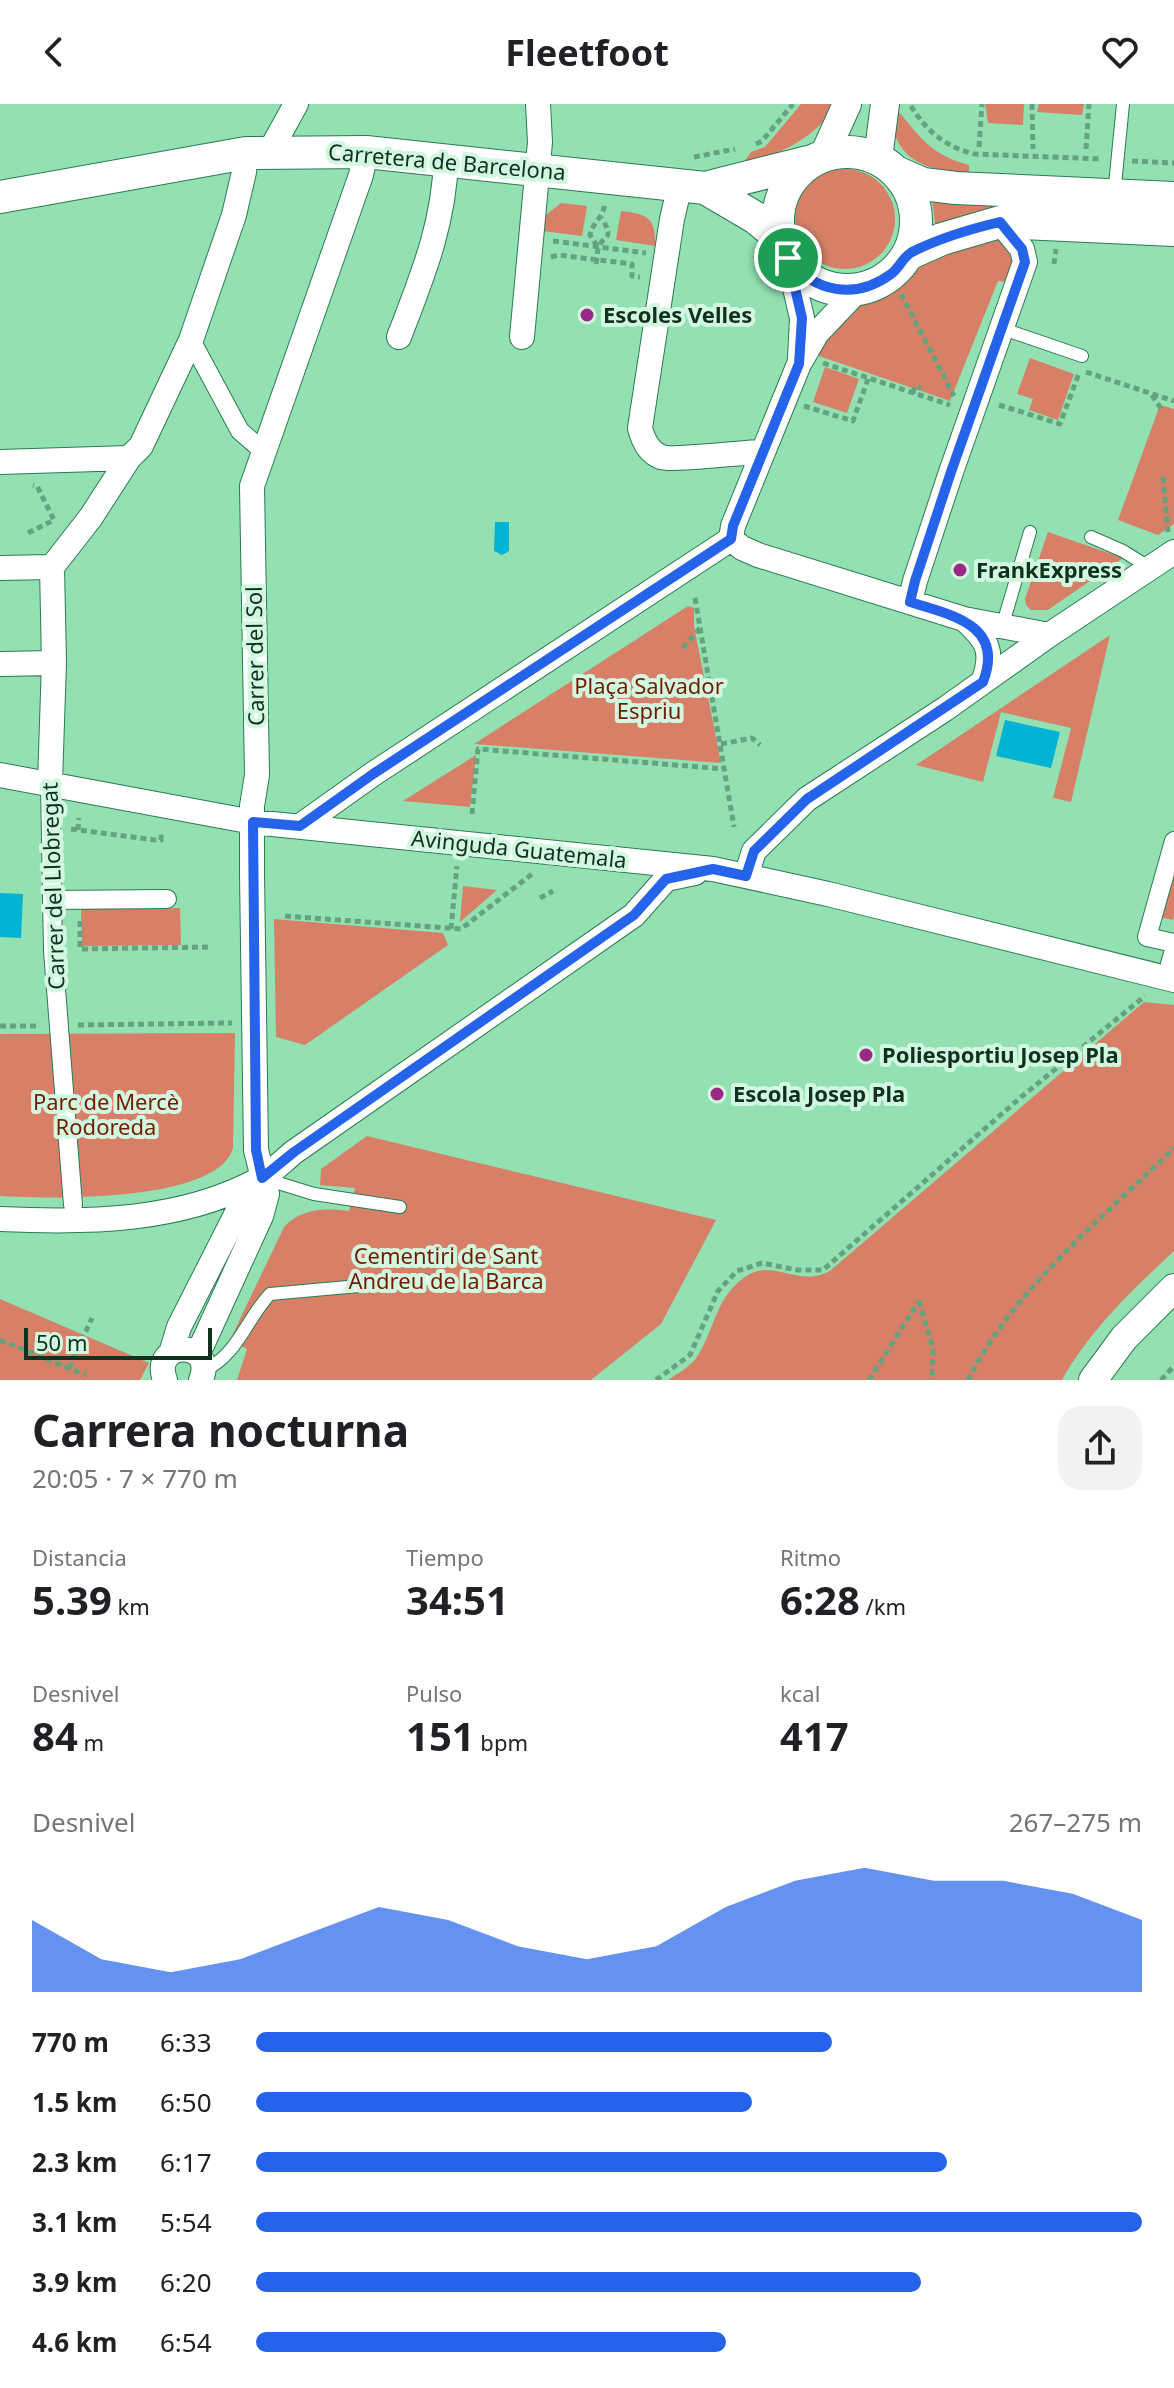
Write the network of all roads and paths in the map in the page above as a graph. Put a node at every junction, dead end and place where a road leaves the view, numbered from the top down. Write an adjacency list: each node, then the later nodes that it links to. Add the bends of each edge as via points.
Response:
1 (296, 104): 14 (street)
2 (538, 104): 21 (street)
3 (793, 104): 22 (path, via 762,141 710,152)
4 (847, 104): 16 (street)
5 (885, 104): 20 (street)
6 (907, 104): 18 (path, via 953,149)
7 (982, 104): 11 (path)
8 (1032, 104): 12 (path)
9 (1089, 104): 13 (path)
10 (1123, 104): 18 (lane)
11 (979, 147)
12 (1033, 149)
13 (1086, 149)
14 (258, 152): 15 (main road, Carretera de Barcelona); 24 (main road, Carretera de Barcelona); 37 (street, via 244,172)
15 (366, 152): 17 (main road, Carretera de Barcelona); 48 (street, Carrer del Sol)
16 (816, 158): 20 (main road, via 861,152); 22 (main road, Carretera de Barcelona); 29 (main road, via 791,179 781,197 777,217)
17 (446, 159): 21 (main road, Carretera de Barcelona); 35 (street, via 443,210)
18 (1118, 160): 19 (path); 23 (lane)
19 (1174, 163)
20 (888, 166): 23 (main road, via 923,184); 30 (main road, via 910,191 916,213)
21 (536, 170): 22 (main road, Carretera de Barcelona); 36 (street)
22 (690, 178): 29 (main road, Carretera de Barcelona, via 756,218); 49 (street, via 672,219 640,428 647,448 662,458)
23 (1114, 195): 25 (main road)
24 (0, 197)
25 (1174, 198)
26 (1000, 222): 27 (main road); 30 (main road); 34 (street, via 1022,249 1025,262)
27 (1174, 230)
28 (598, 247): 28 (path, via 590,230 602,218 610,232); 28 (path, via 597,262 559,255 545,259 548,240); 31 (path, via 647,253)
29 (784, 247): 32 (main road, via 799,272 816,284); 39 (street)
30 (908, 254): 32 (main road, via 896,271)
31 (645, 268)
32 (858, 290): 39 (street, via 817,333)
33 (901, 294): 43 (path)
34 (999, 331): 38 (lane); 63 (street)
35 (399, 337)
36 (522, 337)
37 (191, 340): 48 (street, via 240,431); 50 (street, via 141,446)
38 (1082, 356)
39 (809, 363): 41 (path); 49 (street)
40 (1080, 370): 45 (path, via 1060,424)
41 (868, 379): 44 (path, via 915,388); 46 (path, via 853,421)
42 (1152, 394): 47 (path)
43 (956, 400)
44 (942, 402)
45 (991, 402)
46 (803, 405)
47 (1162, 410)
48 (263, 451): 83 (street, Carrer del Sol, via 252,486 257,775)
49 (762, 452): 57 (street)
50 (129, 458): 51 (street); 59 (street)
51 (0, 462)
52 (1163, 477): 58 (path)
53 (28, 483): 55 (path, via 37,486 54,520)
54 (1030, 532): 65 (lane)
55 (28, 533)
56 (1091, 537): 61 (lane)
57 (731, 539): 63 (street, via 758,555); 84 (street)
58 (1171, 543): 61 (street)
59 (52, 567): 60 (street); 69 (street, Carrer del Llobregat)
60 (0, 568)
61 (1150, 568): 67 (street)
62 (695, 598): 66 (path)
63 (910, 602): 64 (street)
64 (964, 619): 65 (street); 72 (street, via 988,648 990,665)
65 (1002, 627): 67 (street)
66 (700, 628): 68 (path); 75 (path)
67 (1049, 635): 72 (street)
68 (683, 648)
69 (54, 663): 70 (street); 80 (street, Carrer del Llobregat)
70 (0, 664)
71 (576, 678): 73 (path)
72 (983, 682): 93 (street, via 807,799 754,851)
73 (584, 690)
74 (466, 744): 77 (path)
75 (721, 744): 76 (path, via 752,738); 78 (path)
76 (760, 745)
77 (478, 749): 78 (path); 81 (path)
78 (725, 769): 86 (path)
79 (0, 775): 80 (street, Avinguda Guatemala)
80 (50, 782): 83 (street, Avinguda Guatemala); 85 (street, Carrer del Llobregat)
81 (472, 814)
82 (79, 818): 87 (path)
83 (253, 822): 84 (street, Avinguda Guatemala); 109 (street, Carrer del Sol, via 256,1150)
84 (300, 826): 91 (street, Avinguda Guatemala)
85 (50, 827): 87 (path); 97 (street, Carrer del Llobregat)
86 (734, 827)
87 (78, 830): 88 (path, via 155,840 161,840)
88 (161, 832)
89 (1174, 841): 101 (street, via 1147,937)
90 (457, 866): 100 (path)
91 (660, 871): 93 (street, Avinguda Guatemala, via 713,869); 109 (street, via 634,915)
92 (532, 873): 100 (path, via 461,929)
93 (746, 876): 103 (street, Avinguda Guatemala)
94 (553, 891): 95 (path)
95 (540, 898)
96 (167, 899): 97 (street)
97 (52, 900): 106 (street, Carrer del Llobregat)
98 (80, 908): 102 (path, via 80,949)
99 (285, 916): 100 (path)
100 (451, 929)
101 (1174, 943)
102 (211, 947)
103 (1173, 965)
104 (1147, 995): 123 (path, via 823,1270 762,1263 737,1271 718,1291 690,1355)
105 (241, 1023): 106 (path)
106 (57, 1025): 107 (path); 110 (street, Carrer del Llobregat)
107 (0, 1026)
108 (1174, 1148): 126 (path, via 1082,1233 1023,1298 986,1345)
109 (262, 1178): 111 (lane, via 314,1194); 112 (street, via 187,1207 148,1214 75,1222); 117 (street, via 246,1195); 120 (street, Carrer del Sol, via 267,1194 261,1216 203,1343)
110 (73, 1205)
111 (400, 1207)
112 (0, 1219)
113 (425, 1280): 120 (lane, via 270,1294 238,1344 218,1364)
114 (1174, 1288): 127 (street, via 1124,1338)
115 (92, 1318): 119 (path)
116 (0, 1340): 119 (path)
117 (171, 1353): 120 (street, via 184,1348); 122 (street, via 163,1364)
118 (1174, 1366): 128 (path)
119 (69, 1368): 121 (path)
120 (200, 1368)
121 (86, 1375)
122 (165, 1380)
123 (656, 1380)
124 (869, 1380): 125 (path, via 919,1301 933,1349)
125 (932, 1380)
126 (968, 1380)
127 (1093, 1380)
128 (1161, 1380)

